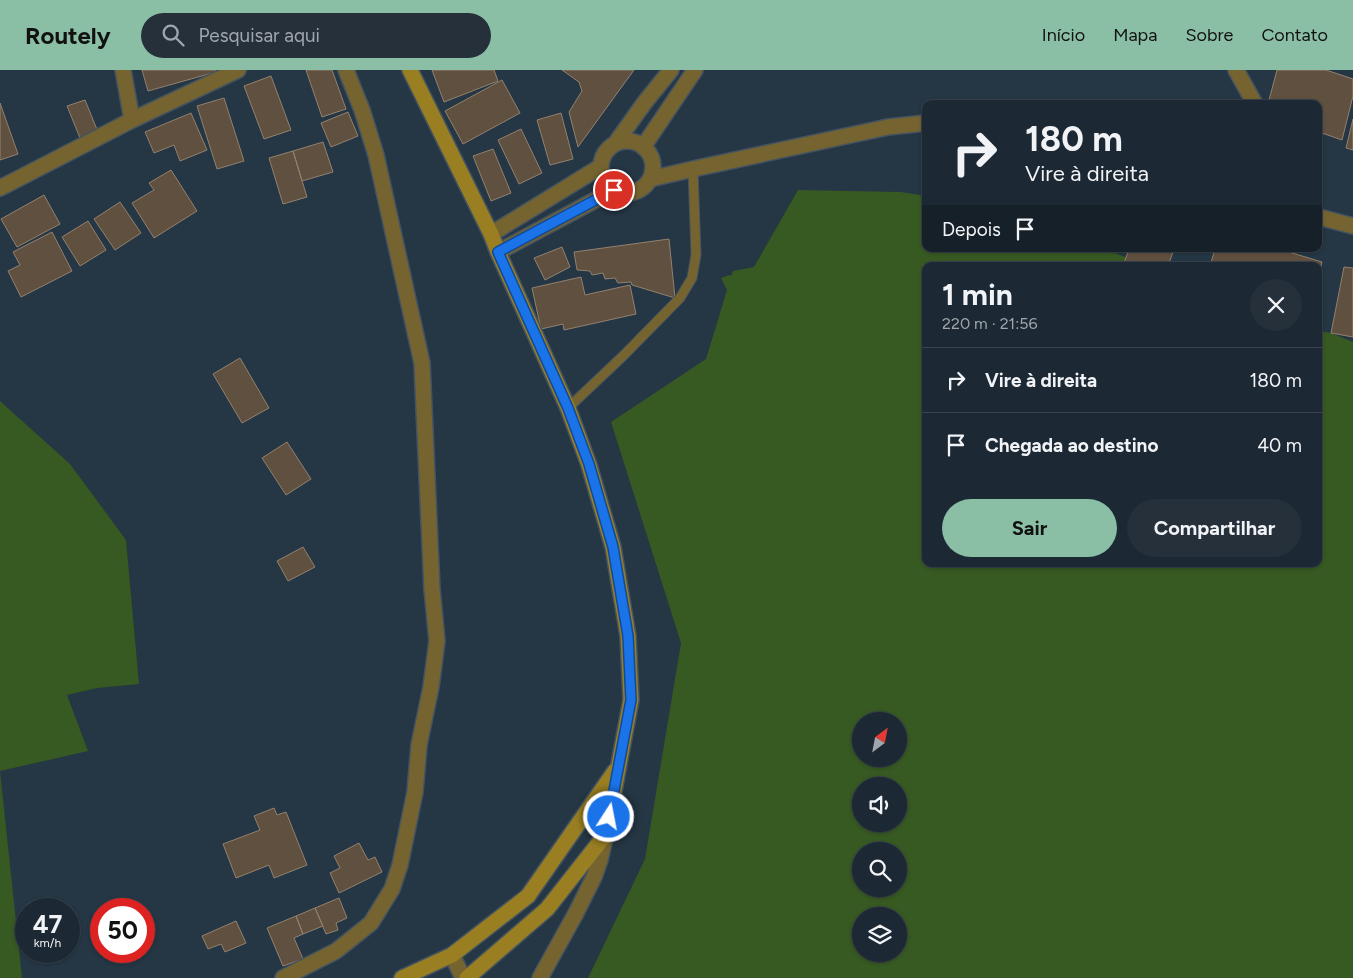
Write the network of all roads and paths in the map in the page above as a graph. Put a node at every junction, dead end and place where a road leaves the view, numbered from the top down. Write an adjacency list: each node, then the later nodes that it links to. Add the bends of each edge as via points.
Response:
1 (123, 70): 9 (street)
2 (238, 70): 9 (street)
3 (346, 70): 26 (street, via 376,155 422,363 437,641 419,745 415,792 392,889 371,923 336,951)
4 (410, 70): 20 (main road)
5 (671, 70): 11 (street)
6 (695, 70): 12 (street)
7 (1236, 70): 8 (street)
8 (1253, 100)
9 (132, 120): 16 (street)
10 (922, 123): 14 (street, via 888,127)
11 (615, 144): 12 (street, via 634,142); 13 (street, via 604,154)
12 (643, 147): 15 (street, via 652,162)
13 (600, 167): 17 (street, via 604,180); 20 (street)
14 (693, 168): 15 (street); 22 (lane, via 696,255 692,278 680,298)
15 (650, 179): 17 (street, via 634,193)
16 (0, 188)
17 (614, 190): 21 (street)
18 (1322, 218): 19 (street)
19 (1353, 226)
20 (491, 234): 21 (main road)
21 (498, 252): 22 (main road)
22 (568, 408): 23 (main road, via 589,464 613,547 628,636 631,700)
23 (619, 765): 24 (main road); 25 (main road, via 528,896)
24 (606, 834): 29 (main road, via 547,909); 30 (street, via 594,877)
25 (452, 955): 27 (main road); 28 (street)
26 (283, 978)
27 (402, 978)
28 (463, 978)
29 (467, 978)
30 (540, 978)

